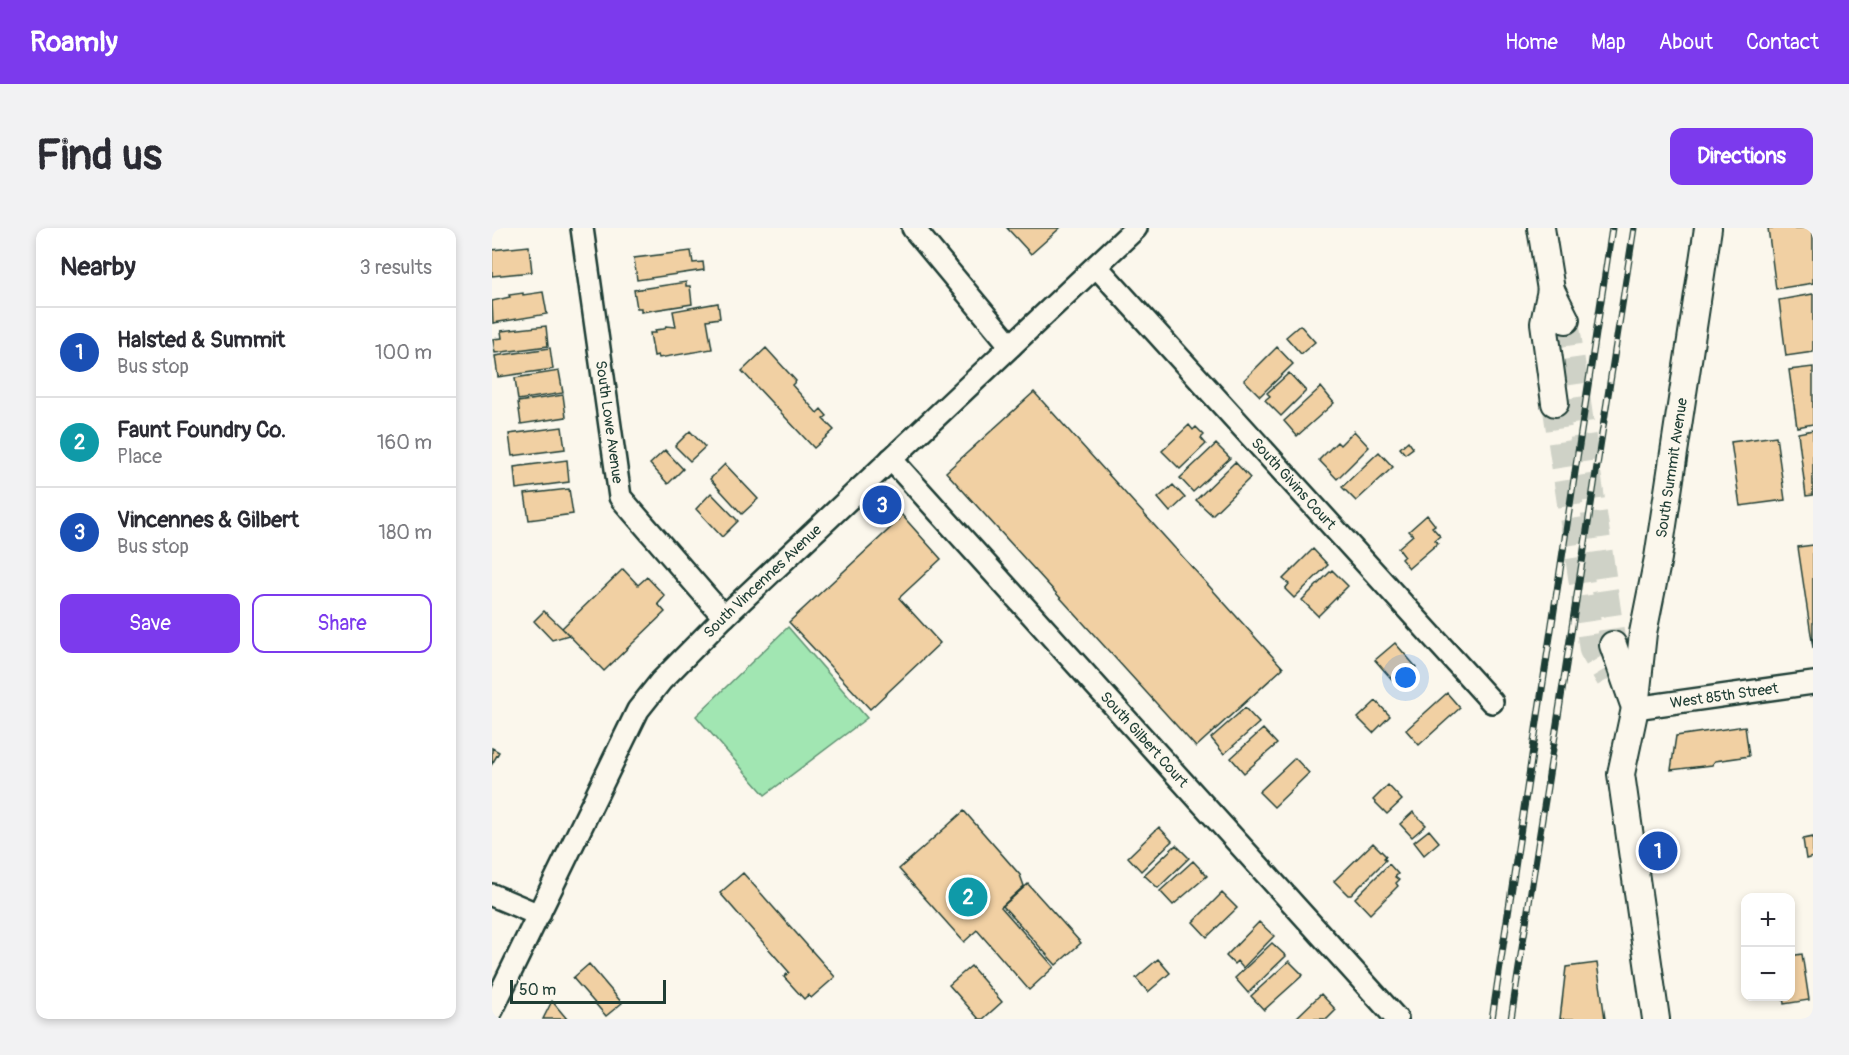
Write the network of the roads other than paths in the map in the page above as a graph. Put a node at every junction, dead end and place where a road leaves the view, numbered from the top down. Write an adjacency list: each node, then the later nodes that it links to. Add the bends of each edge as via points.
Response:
1 (582, 228): 12 (street, South Lowe Avenue, via 620,497)
2 (913, 228): 9 (street)
3 (1136, 228): 6 (street, South Vincennes Avenue)
4 (1541, 228): 7 (main road)
5 (1708, 228): 17 (main road, South Summit Avenue, via 1643,633)
6 (1096, 266): 9 (street, South Vincennes Avenue); 16 (street, South Givins Court)
7 (1551, 290): 8 (main road); 10 (main road, via 1544,323)
8 (1566, 320)
9 (1011, 346): 11 (street, South Vincennes Avenue)
10 (1556, 403)
11 (891, 459): 12 (street, South Vincennes Avenue); 21 (street, South Gilbert Court)
12 (724, 617): 19 (street, South Vincennes Avenue, via 638,710)
13 (1613, 645): 17 (main road)
14 (1609, 679): 17 (main road)
15 (1813, 683): 17 (street, West 85th Street)
16 (1492, 702)
17 (1635, 708): 22 (main road, South Summit Avenue, via 1621,774)
18 (492, 895): 19 (street)
19 (539, 915): 20 (street, South Vincennes Avenue)
20 (492, 1010)
21 (1397, 1019)
22 (1656, 1019)

